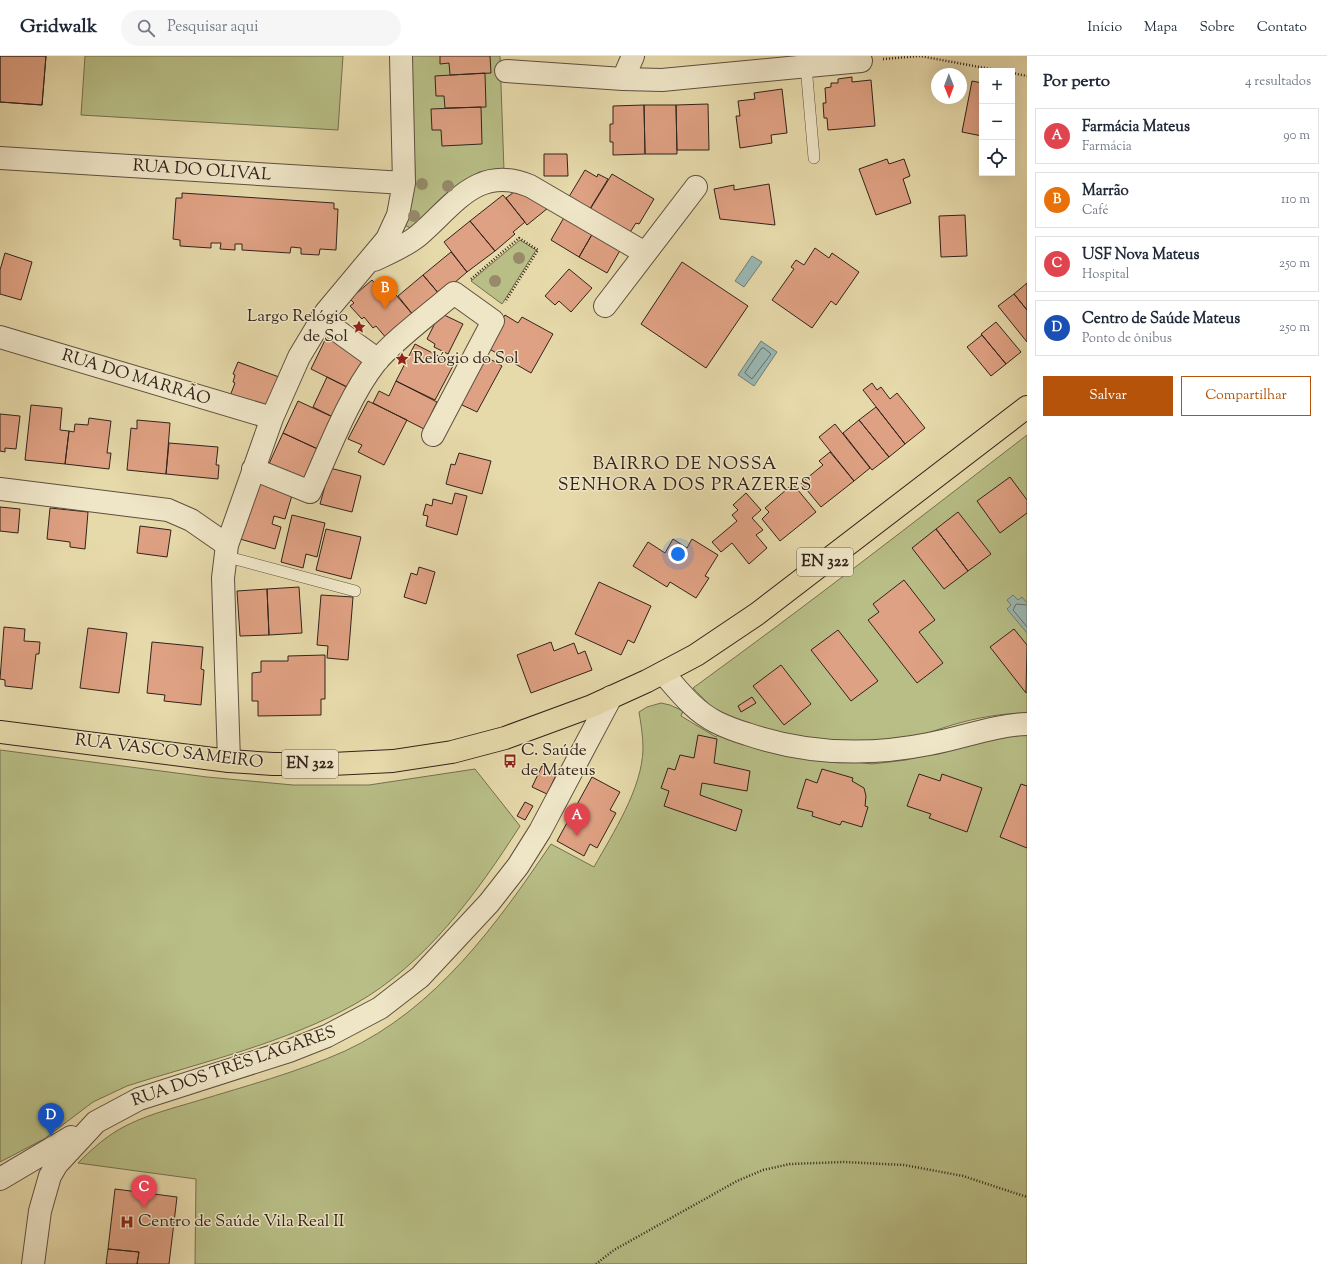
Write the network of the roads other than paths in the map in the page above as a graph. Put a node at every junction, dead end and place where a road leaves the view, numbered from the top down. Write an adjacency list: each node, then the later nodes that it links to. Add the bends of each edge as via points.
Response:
1 (401, 56): 9 (street)
2 (633, 56): 6 (street)
3 (861, 61): 4 (street)
4 (806, 66): 6 (street, via 681,79); 8 (lane)
5 (506, 72): 6 (street)
6 (623, 79)
7 (0, 158): 9 (street, RUA DO OLIVAL)
8 (814, 158)
9 (404, 183): 12 (street, via 394,227)
10 (696, 187): 11 (street)
11 (645, 253): 12 (street, via 530,186 516,181 498,180 472,188 414,238); 13 (street)
12 (367, 264): 14 (street)
13 (605, 306)
14 (321, 318): 16 (street); 18 (street, via 300,356)
15 (0, 338): 18 (street, RUA DO MARRÃO)
16 (378, 360): 19 (street, via 454,293 493,321); 20 (street, via 357,390 310,492)
17 (1027, 407): 24 (main road, RUA VASCO SAMEIRO / EN 322, via 756,614 696,655)
18 (272, 418): 20 (street)
19 (433, 435)
20 (253, 469): 22 (street)
21 (0, 489): 22 (street, via 168,510 192,520)
22 (226, 551): 23 (lane); 28 (street, via 223,578)
23 (355, 591)
24 (663, 673): 25 (main road, RUA VASCO SAMEIRO / EN 322); 26 (street, via 685,698 716,723 762,739 821,750 898,750 999,727)
25 (611, 698): 28 (main road, RUA VASCO SAMEIRO / EN 322, via 505,738 436,755 332,764); 29 (street, RUA DOS TRÊS LAGARES, via 540,831 518,866 479,914 409,986 380,1008 326,1036 289,1051 139,1099)
26 (1027, 724)
27 (0, 732): 28 (main road, RUA VASCO SAMEIRO / EN 322)
28 (229, 761)
29 (96, 1122): 30 (street); 31 (street, RUA DOS TRÊS LAGARES, via 53,1169)
30 (4, 1177): 31 (street, via 29,1186 35,1194)
31 (40, 1211): 32 (street, RUA DOS TRÊS LAGARES)
32 (33, 1264)

